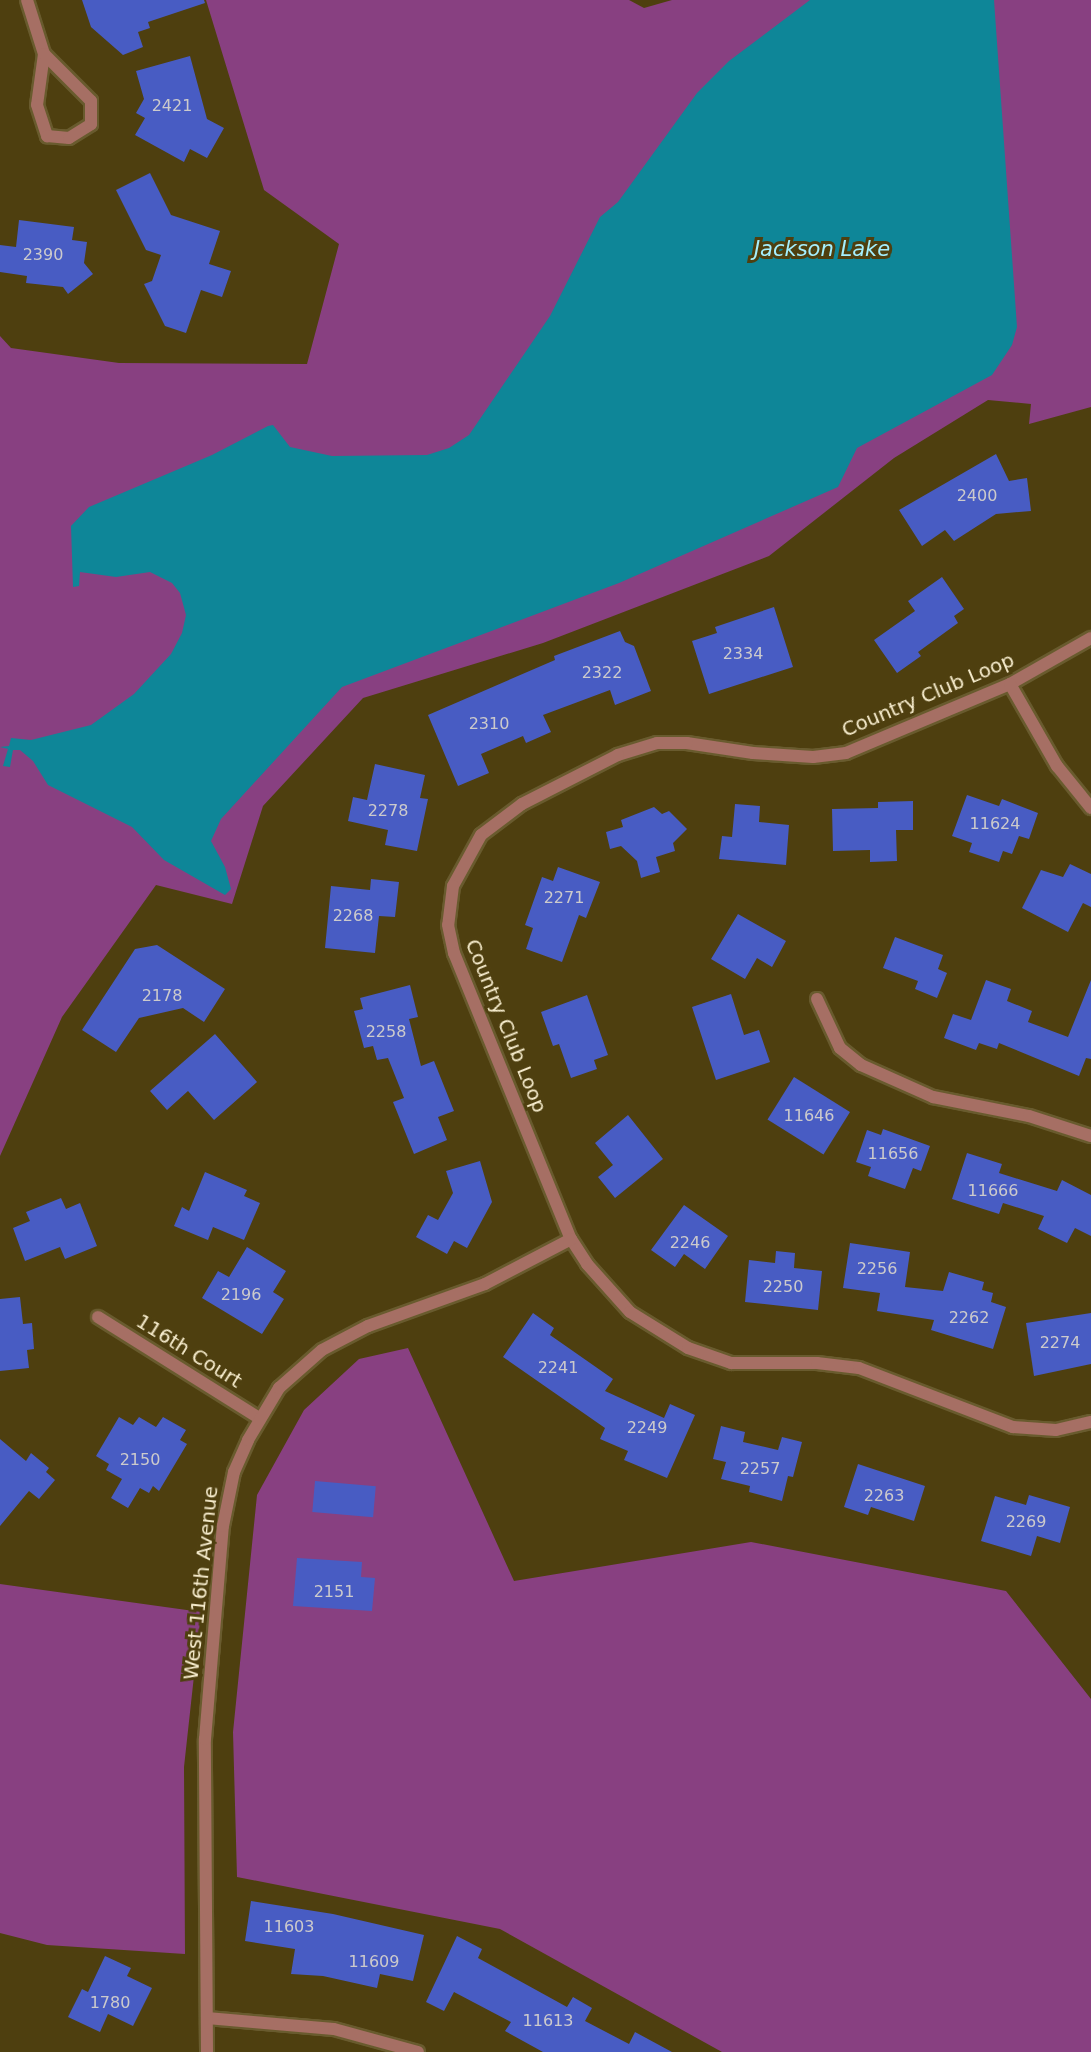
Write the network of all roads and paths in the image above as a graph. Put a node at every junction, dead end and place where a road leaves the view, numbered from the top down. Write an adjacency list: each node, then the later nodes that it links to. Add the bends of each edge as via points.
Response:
1 (27, 0): 2 (street)
2 (44, 54): 2 (street, via 37,105 46,136 69,138 91,124 91,101)
3 (1091, 638): 4 (street, Country Club Loop)
4 (1010, 684): 5 (street, via 1057,766); 8 (street, Country Club Loop, via 846,753 813,757 657,743 584,771 522,804 481,835 453,886 450,939)
5 (1091, 808)
6 (817, 999): 7 (street, via 840,1048 871,1070 933,1097 1029,1116)
7 (1091, 1136)
8 (571, 1239): 10 (street, West 116th Avenue, via 485,1284 346,1336 300,1367 279,1388); 11 (street, Country Club Loop, via 587,1264 630,1312 676,1342 713,1358 750,1364 817,1363 858,1368 1012,1427 1056,1430)
9 (98, 1317): 10 (street, 116th Court)
10 (259, 1418): 12 (street, West 116th Avenue, via 229,1492 214,1618 206,1739)
11 (1091, 1422)
12 (207, 2018): 13 (street, via 276,2021); 14 (street, West 116th Avenue)
13 (381, 2046): 15 (street)
14 (207, 2052)
15 (418, 2052)

